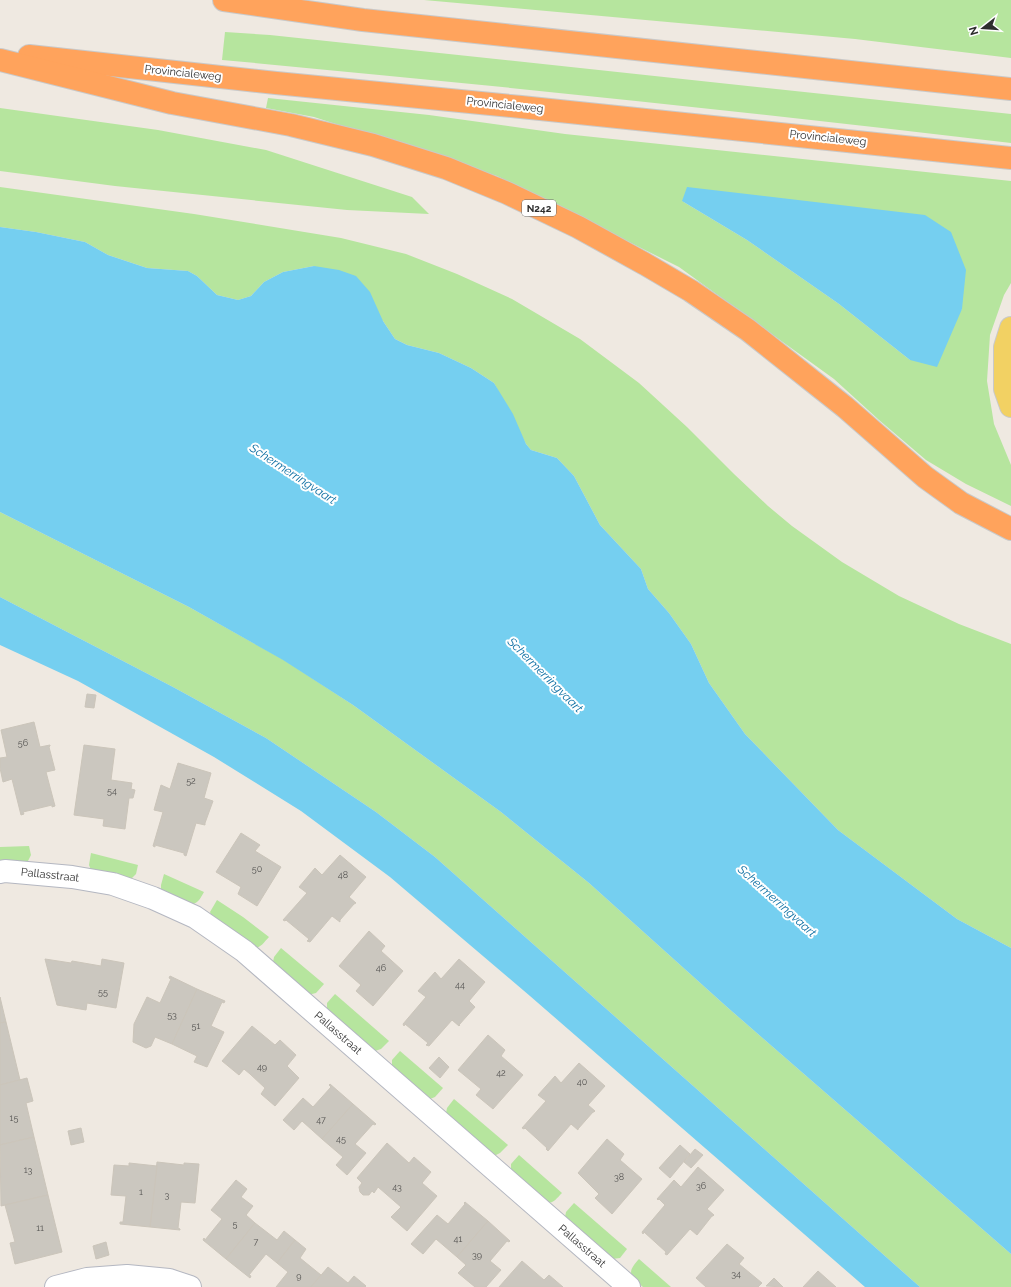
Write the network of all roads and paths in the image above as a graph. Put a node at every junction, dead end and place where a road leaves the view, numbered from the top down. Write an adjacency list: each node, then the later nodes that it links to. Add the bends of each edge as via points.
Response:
1 (224, 0): 4 (highway, via 363,20)
2 (0, 52): 5 (highway, Provincialeweg, via 276,84)
3 (0, 60): 8 (highway, N242, via 172,103 291,125 373,145 446,168 506,193 578,227 691,291 748,330 845,407 925,477 961,503)
4 (1011, 89)
5 (1011, 158)
6 (1011, 328): 7 (main road, via 1005,347 1005,389)
7 (1011, 406)
8 (1011, 529)
9 (0, 872): 12 (street, Pallasstraat, via 72,877 114,884 153,898 200,921 244,951)
10 (56, 1287): 11 (street, via 87,1279 126,1276 169,1280)
11 (190, 1287)
12 (629, 1287)

